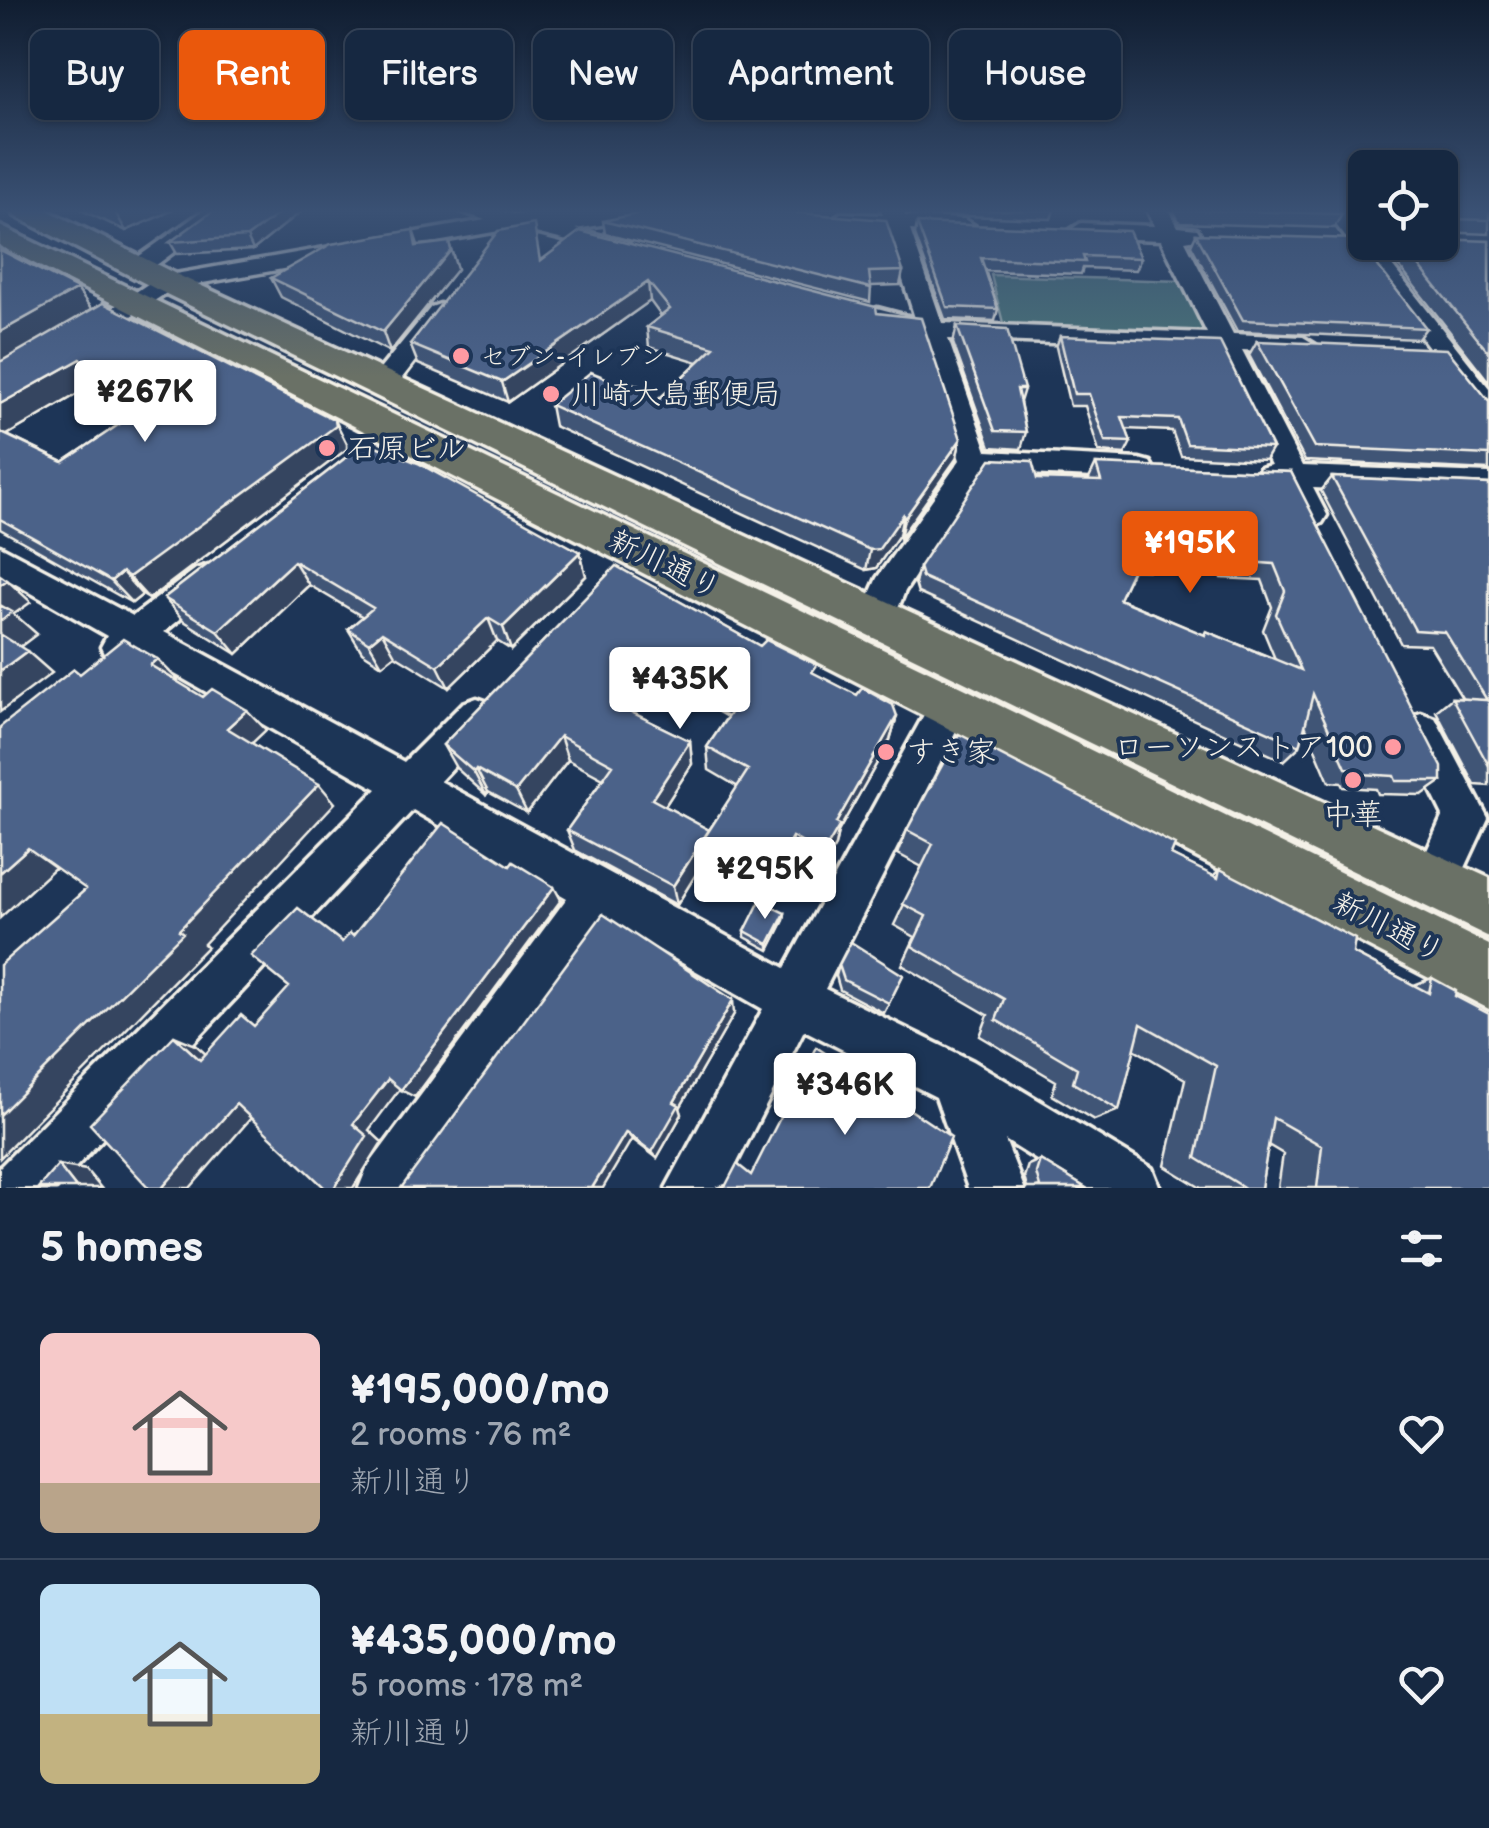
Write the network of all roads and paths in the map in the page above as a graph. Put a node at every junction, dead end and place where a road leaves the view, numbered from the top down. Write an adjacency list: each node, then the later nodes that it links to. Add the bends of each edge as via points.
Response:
1 (62, 265): 10 (main road)
2 (135, 265): 8 (main road, 新川通り)
3 (176, 265): 8 (street)
4 (263, 265): 8 (street)
5 (909, 265): 12 (street)
6 (1185, 265): 14 (street)
7 (1381, 265): 17 (street)
8 (165, 280): 10 (street); 19 (main road, 新川通り)
9 (458, 289): 19 (street)
10 (136, 302): 13 (street); 19 (main road, via 348,407)
11 (854, 310): 12 (street)
12 (930, 330): 14 (street); 20 (street)
13 (79, 336)
14 (1222, 342): 15 (street); 23 (street)
15 (1334, 347)
16 (1407, 350): 17 (street)
17 (1444, 352): 18 (street)
18 (1489, 408)
19 (394, 418): 29 (main road, 新川通り, via 638,549)
20 (976, 460): 21 (street); 29 (street, via 889,586)
21 (1173, 471)
22 (1232, 474): 23 (street)
23 (1292, 477): 24 (street); 25 (street)
24 (1489, 484)
25 (1326, 546)
26 (0, 558): 28 (street)
27 (228, 562): 28 (street)
28 (134, 635): 30 (street); 34 (street)
29 (864, 638): 32 (main road, 新川通り)
30 (90, 670)
31 (507, 685): 34 (street)
32 (963, 685): 36 (main road, 新川通り); 39 (main road, 新川通り); 41 (street)
33 (1405, 699): 35 (street)
34 (411, 784): 37 (street); 43 (street)
35 (1478, 817): 36 (street, via 1455,834)
36 (1436, 882): 38 (main road, 新川通り); 39 (main road)
37 (600, 891): 41 (street); 44 (street)
38 (1489, 908)
39 (1427, 946): 40 (main road, 新川通り)
40 (1489, 978)
41 (795, 1000): 42 (street); 45 (street)
42 (955, 1079): 46 (street); 47 (street)
43 (18, 1188)
44 (387, 1188)
45 (694, 1188)
46 (996, 1188)
47 (1132, 1188)

